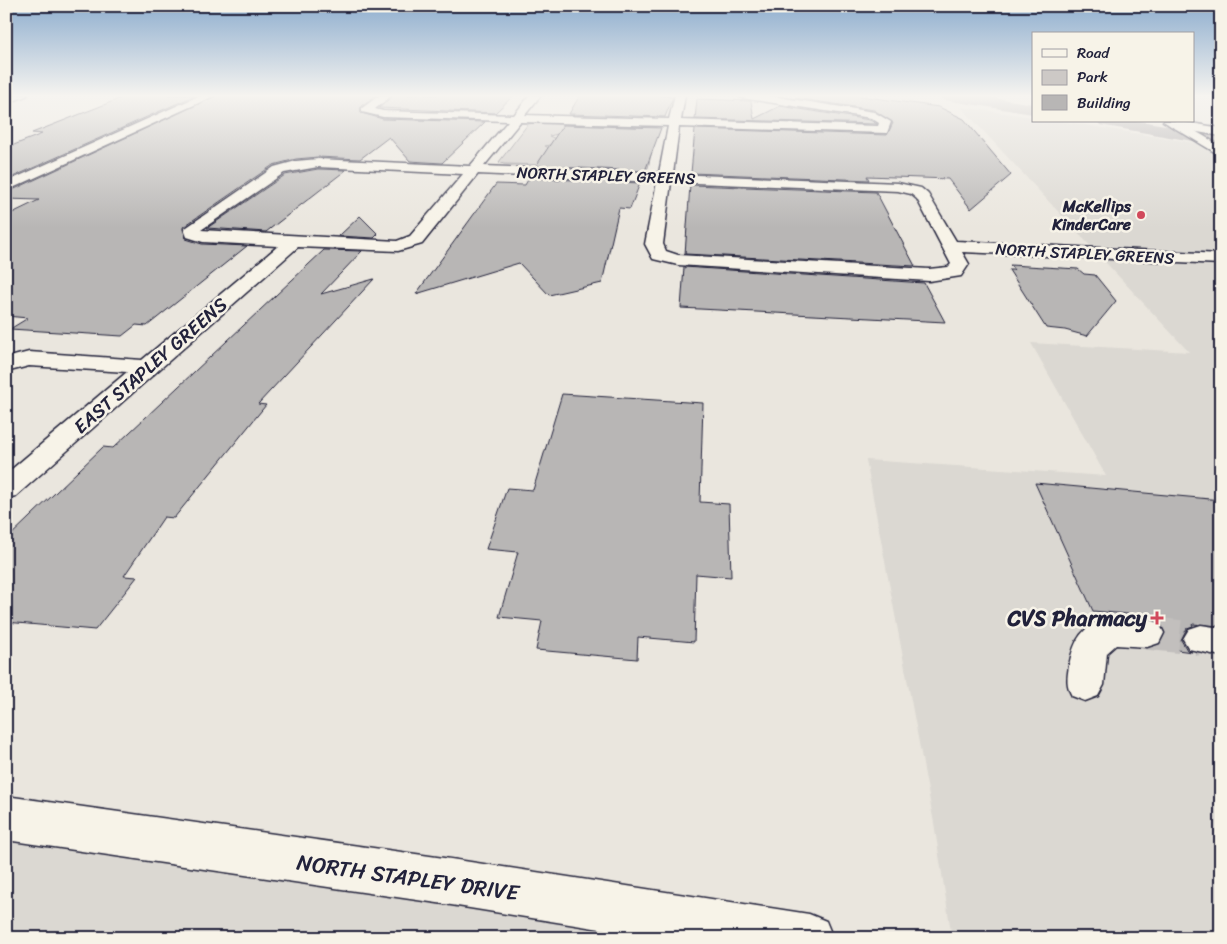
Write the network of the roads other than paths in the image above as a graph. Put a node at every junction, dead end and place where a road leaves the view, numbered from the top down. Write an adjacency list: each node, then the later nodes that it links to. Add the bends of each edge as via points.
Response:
1 (113, 139): 8 (street)
2 (501, 139): 6 (street)
3 (671, 139): 7 (street)
4 (1210, 144): 5 (street)
5 (1221, 152)
6 (475, 170): 7 (street, NORTH STAPLEY GREENS); 9 (street, via 416,240 398,246); 9 (street, NORTH STAPLEY GREENS, via 296,165 279,170 192,229 203,237)
7 (664, 177): 10 (street, NORTH STAPLEY GREENS, via 898,187 916,191 923,197); 10 (street, via 654,244 659,255 678,260 929,275 954,272 960,264)
8 (6, 187)
9 (294, 241): 13 (street, EAST STAPLEY GREENS)
10 (950, 246): 11 (street, NORTH STAPLEY GREENS)
11 (1221, 260)
12 (6, 365): 13 (street, via 29,359)
13 (148, 367): 15 (street, EAST STAPLEY GREENS)
14 (6, 462): 15 (street)
15 (35, 465): 16 (street, EAST STAPLEY GREENS)
16 (6, 490)
17 (1147, 633): 18 (street, via 1109,631 1090,647)
18 (1085, 685)
19 (6, 818): 20 (street, NORTH STAPLEY DRIVE)
20 (809, 938)

